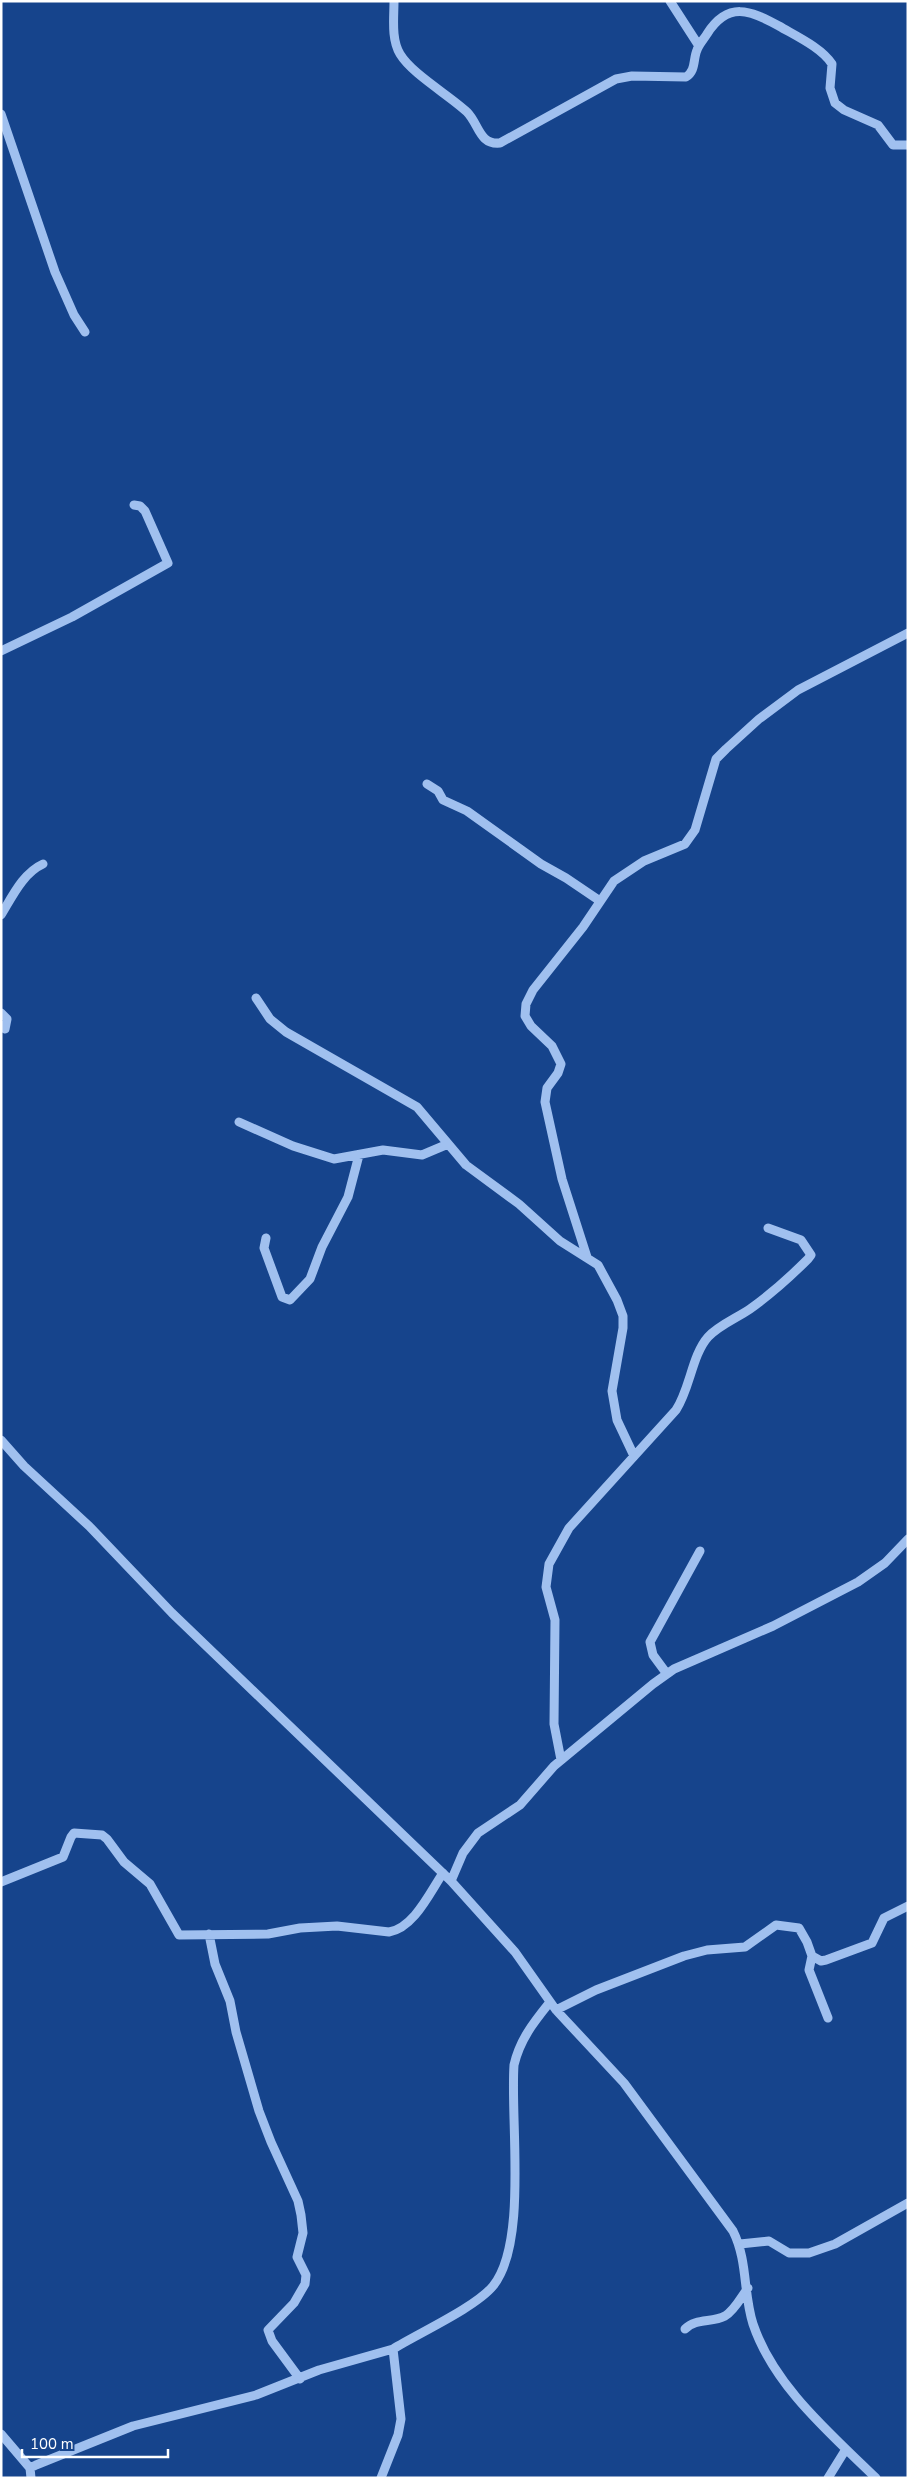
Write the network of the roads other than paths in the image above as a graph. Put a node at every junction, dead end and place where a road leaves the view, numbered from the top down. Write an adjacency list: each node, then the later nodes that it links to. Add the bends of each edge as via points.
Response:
1 (394, 1): 3 (street, via 394,28 400,54 468,113 486,141 494,144 616,79 632,76 686,77 693,70)
2 (670, 1): 3 (street)
3 (699, 46): 5 (street, via 713,25 733,10 769,20 829,59 833,70 830,88 839,108 878,126 893,145)
4 (1, 114): 6 (street, via 55,272)
5 (908, 145)
6 (85, 332)
7 (134, 504): 9 (street, via 145,511 168,563 72,617)
8 (908, 633): 12 (street, via 798,690 759,719 716,759 695,830 687,843 629,869 614,881)
9 (1, 651)
10 (427, 784): 12 (street, via 438,791 443,800 467,811)
11 (43, 864): 13 (street, via 36,867 13,893)
12 (600, 901): 22 (street, via 533,990 525,1010 531,1026 552,1046 560,1059 560,1069 547,1088 545,1102 562,1179)
13 (1, 915)
14 (256, 998): 18 (street, via 270,1019 286,1032 417,1107)
15 (1, 1013): 16 (street, via 7,1019)
16 (5, 1029)
17 (239, 1122): 19 (street, via 293,1146 334,1159)
18 (448, 1144): 19 (street, via 422,1155 383,1150); 22 (street, via 466,1165 519,1204 552,1236)
19 (359, 1155): 21 (street, via 348,1197 322,1247 310,1279 290,1300 282,1297 264,1248)
20 (768, 1228): 24 (street, via 802,1240 811,1254 773,1291 709,1336 683,1399 667,1423)
21 (266, 1238)
22 (587, 1257): 24 (street, via 604,1273 622,1309 623,1328 614,1371 613,1400 617,1420)
23 (1, 1440): 29 (street, via 172,1613)
24 (634, 1456): 28 (street, via 569,1528 545,1578 555,1620 554,1724)
25 (908, 1539): 27 (street, via 886,1563 858,1582 773,1626)
26 (700, 1551): 27 (street, via 650,1642 652,1655)
27 (667, 1674): 28 (street)
28 (561, 1760): 30 (street, via 520,1805 478,1832 463,1853)
29 (443, 1873): 30 (street); 33 (street, via 409,1921 395,1931 336,1926 268,1934)
30 (451, 1881): 35 (street, via 515,1952)
31 (1, 1882): 33 (street, via 63,1857 74,1833 102,1835 124,1862 150,1884 179,1935)
32 (908, 1906): 34 (street, via 884,1918 872,1943 826,1960)
33 (208, 1934): 42 (street, via 215,1964 230,2001 259,2111 302,2214 303,2232 297,2256 306,2275 305,2284 294,2303 268,2330 272,2341)
34 (812, 1956): 35 (street, via 799,1928 776,1925 745,1947 707,1950 684,1956); 36 (street, via 809,1970)
35 (553, 2006): 38 (street, via 624,2083); 41 (street, via 529,2029 517,2051 514,2065 512,2225 502,2272 478,2299)
36 (828, 2018)
37 (908, 2202): 38 (street, via 835,2244 808,2253 789,2253 769,2242)
38 (740, 2244): 39 (street)
39 (748, 2288): 40 (street, via 725,2316 694,2322); 44 (street, via 753,2323 768,2354 784,2380)
40 (684, 2329)
41 (393, 2349): 42 (street, via 319,2370); 46 (street, via 401,2419)
42 (300, 2379): 45 (street, via 256,2395 133,2426)
43 (1, 2434): 45 (street)
44 (846, 2449): 47 (street); 48 (street)
45 (30, 2473)
46 (381, 2478)
47 (828, 2478)
48 (876, 2478)

